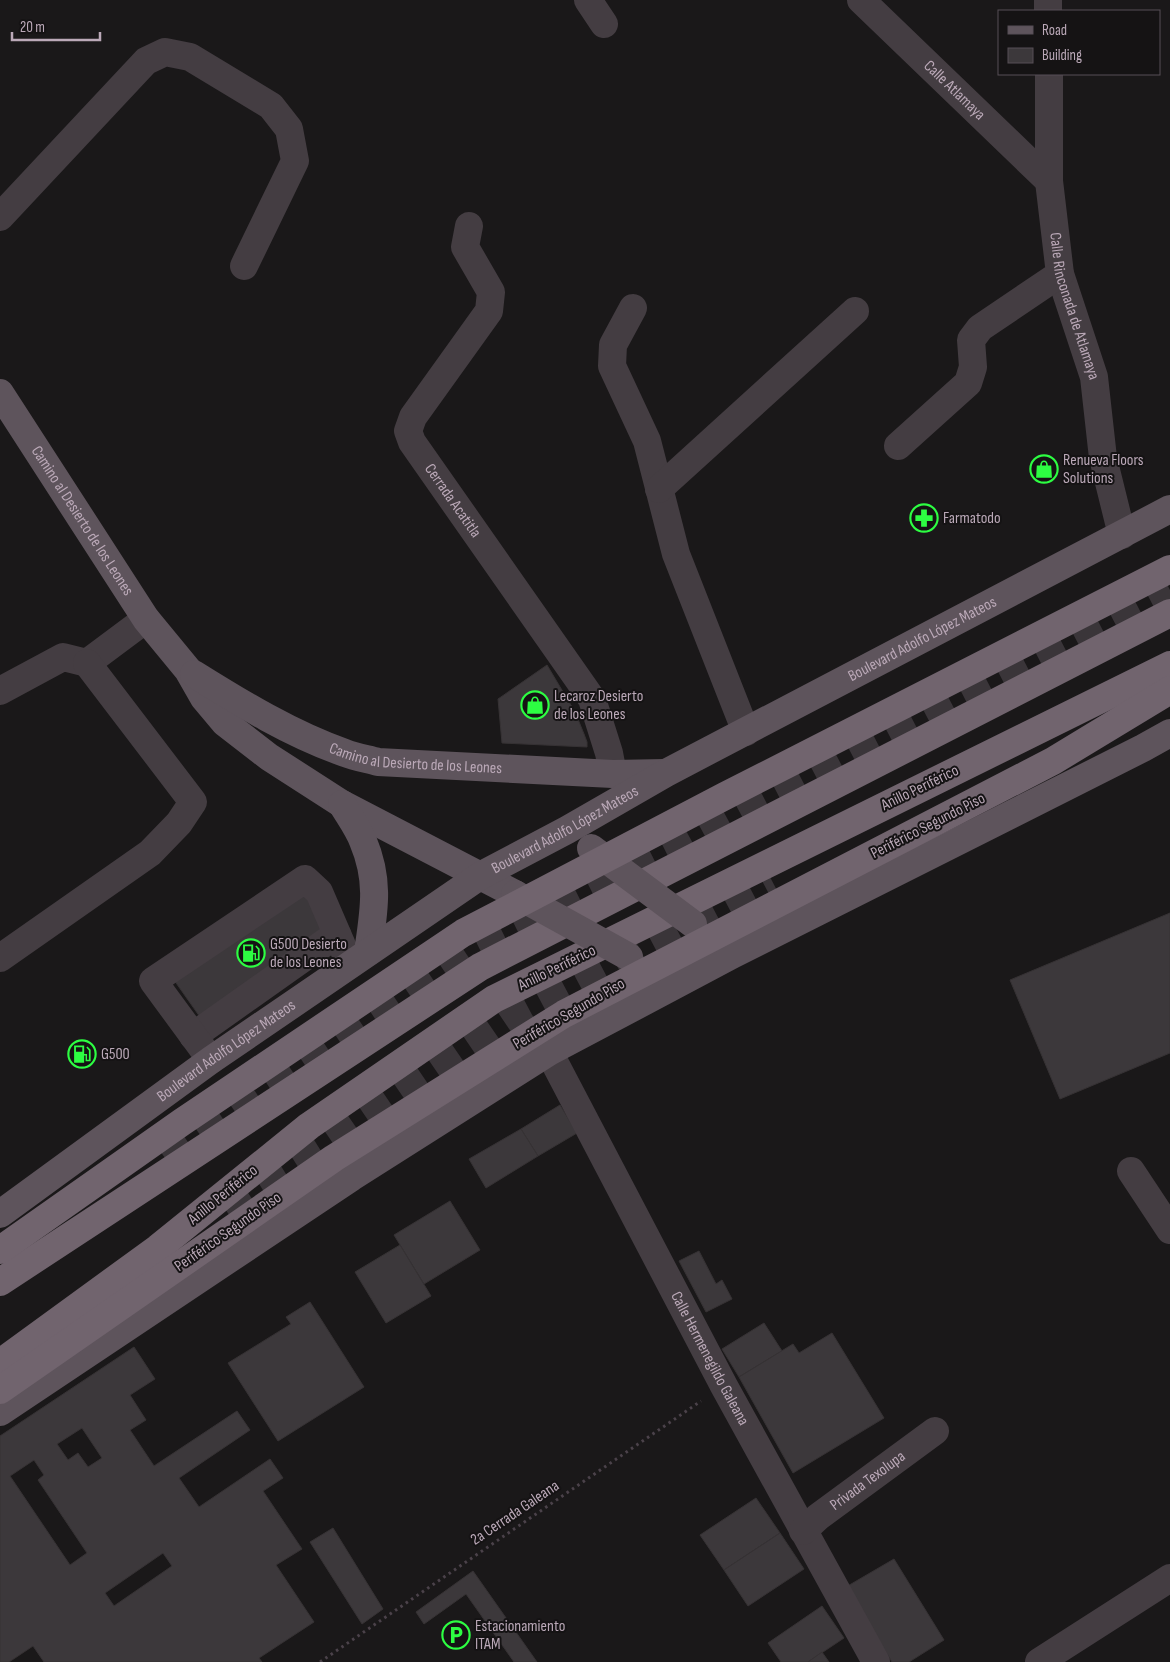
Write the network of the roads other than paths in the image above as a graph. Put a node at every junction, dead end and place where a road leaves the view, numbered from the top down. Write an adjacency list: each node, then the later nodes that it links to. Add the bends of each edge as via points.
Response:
1 (588, 0): 3 (street)
2 (861, 0): 5 (street, Calle Atlamaya)
3 (604, 24)
4 (1049, 75): 5 (street, Calle Rinconada de Atlamaya)
5 (1049, 181): 9 (street, Calle Rinconada de Atlamaya)
6 (0, 217): 8 (street, via 146,62 166,52 190,57 271,106 289,129 294,161)
7 (469, 226): 29 (street, Cerrada Acatitla, via 465,247 491,292 489,311 413,417 408,430 412,442 592,699)
8 (244, 266)
9 (1060, 274): 13 (street, via 980,328 971,340 973,367 968,383); 16 (street, Calle Rinconada de Atlamaya, via 1094,377 1103,458)
10 (633, 308): 14 (street, via 613,345 612,366 647,441)
11 (855, 311): 14 (street)
12 (0, 393): 19 (main road, Camino al Desierto de los Leones)
13 (898, 446)
14 (659, 489): 25 (street, via 676,554)
15 (1170, 510): 16 (main road, Boulevard Adolfo López Mateos)
16 (1122, 535): 25 (main road, Boulevard Adolfo López Mateos)
17 (1170, 569): 47 (highway, bridge, via 463,933 182,1122)
18 (1170, 613): 48 (highway, via 480,967)
19 (146, 619): 20 (street); 22 (main road, Camino al Desierto de los Leones)
20 (87, 663): 24 (street, via 63,657); 36 (street, via 193,802 179,823 150,853)
21 (1170, 665): 46 (highway, Anillo Periférico, via 494,999 309,1126)
22 (188, 670): 29 (main road, Camino al Desierto de los Leones, via 241,704 296,732 345,753 378,762); 31 (main road, Camino al Desierto de los Leones, via 204,698 225,723 268,757)
23 (1170, 690): 50 (highway, Periférico Segundo Piso, bridge, via 1053,761 564,1014 334,1158)
24 (0, 691)
25 (746, 732): 30 (main road, Boulevard Adolfo López Mateos)
26 (1170, 732): 27 (main road)
27 (1143, 748): 28 (main road); 35 (main road)
28 (1170, 749)
29 (613, 774): 30 (main road, Camino al Desierto de los Leones)
30 (666, 774): 32 (main road, Boulevard Adolfo López Mateos)
31 (342, 804): 33 (main road, Camino al Desierto de los Leones); 37 (main road, via 363,840 372,867 375,904)
32 (567, 830): 33 (main road, Boulevard Adolfo López Mateos); 35 (main road, bridge)
33 (480, 876): 37 (main road, Boulevard Adolfo López Mateos); 38 (main road, Camino al Desierto de los Leones, bridge)
34 (337, 934): 37 (street); 39 (street); 39 (street, via 319,892 305,878 153,981)
35 (732, 955): 38 (main road)
36 (0, 958)
37 (359, 958): 41 (main road, Boulevard Adolfo López Mateos)
38 (676, 984): 40 (main road)
39 (193, 1036): 41 (street)
40 (549, 1052): 51 (main road, via 352,1177); 53 (street, Calle Hermenegildo Galeana)
41 (211, 1060): 44 (main road, Boulevard Adolfo López Mateos)
42 (1131, 1172): 45 (street)
43 (220, 1209): 46 (highway)
44 (0, 1214)
45 (1170, 1230)
46 (158, 1248): 49 (highway, Anillo Periférico)
47 (0, 1250)
48 (0, 1282)
49 (0, 1363)
50 (0, 1390)
51 (0, 1412)
52 (935, 1431): 53 (street, Privada Texolupa)
53 (803, 1531): 55 (street, Calle Hermenegildo Galeana)
54 (1170, 1578): 56 (street)
55 (876, 1662)
56 (1039, 1662)

